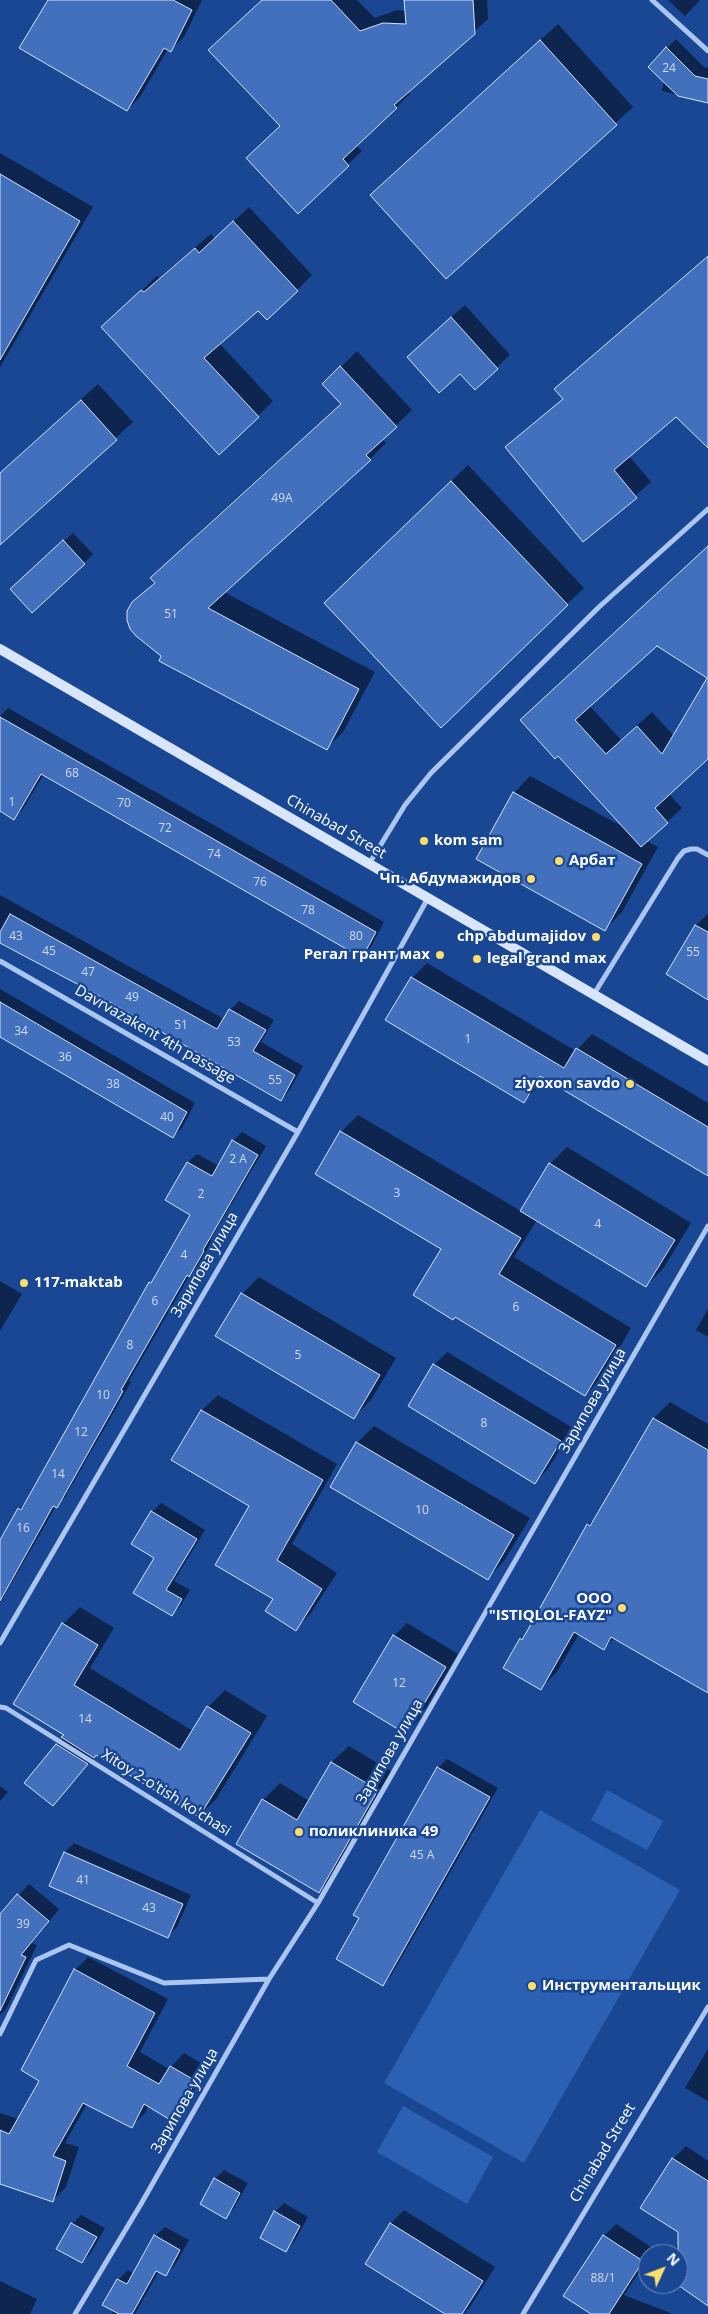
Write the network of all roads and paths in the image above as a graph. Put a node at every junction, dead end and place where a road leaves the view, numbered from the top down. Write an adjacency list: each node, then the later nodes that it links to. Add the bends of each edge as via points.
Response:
1 (652, 0): 2 (street)
2 (708, 51)
3 (708, 509): 6 (street, via 599,607 431,774 405,805)
4 (0, 650): 6 (main road, Chinabad Street)
5 (708, 855): 9 (street, via 697,849 684,851 678,858)
6 (369, 864): 7 (main road, Chinabad Street)
7 (428, 898): 9 (main road, Chinabad Street); 11 (street, Зарипова улица)
8 (0, 961): 11 (street, Davrvazakent 4th passage)
9 (593, 994): 10 (main road, Chinabad Street)
10 (708, 1061)
11 (298, 1132): 13 (street, Зарипова улица)
12 (708, 1226): 15 (street, Зарипова улица)
13 (0, 1643)
14 (0, 1707): 15 (street, Xitoy 2-o'tish ko'chasi)
15 (318, 1902): 16 (street, Зарипова улица)
16 (269, 1979): 18 (street, via 164,1983 68,1945 36,1960); 19 (street, Зарипова улица, via 141,2204)
17 (708, 2007): 20 (street, Chinabad Street)
18 (0, 2034)
19 (74, 2314)
20 (522, 2314)

